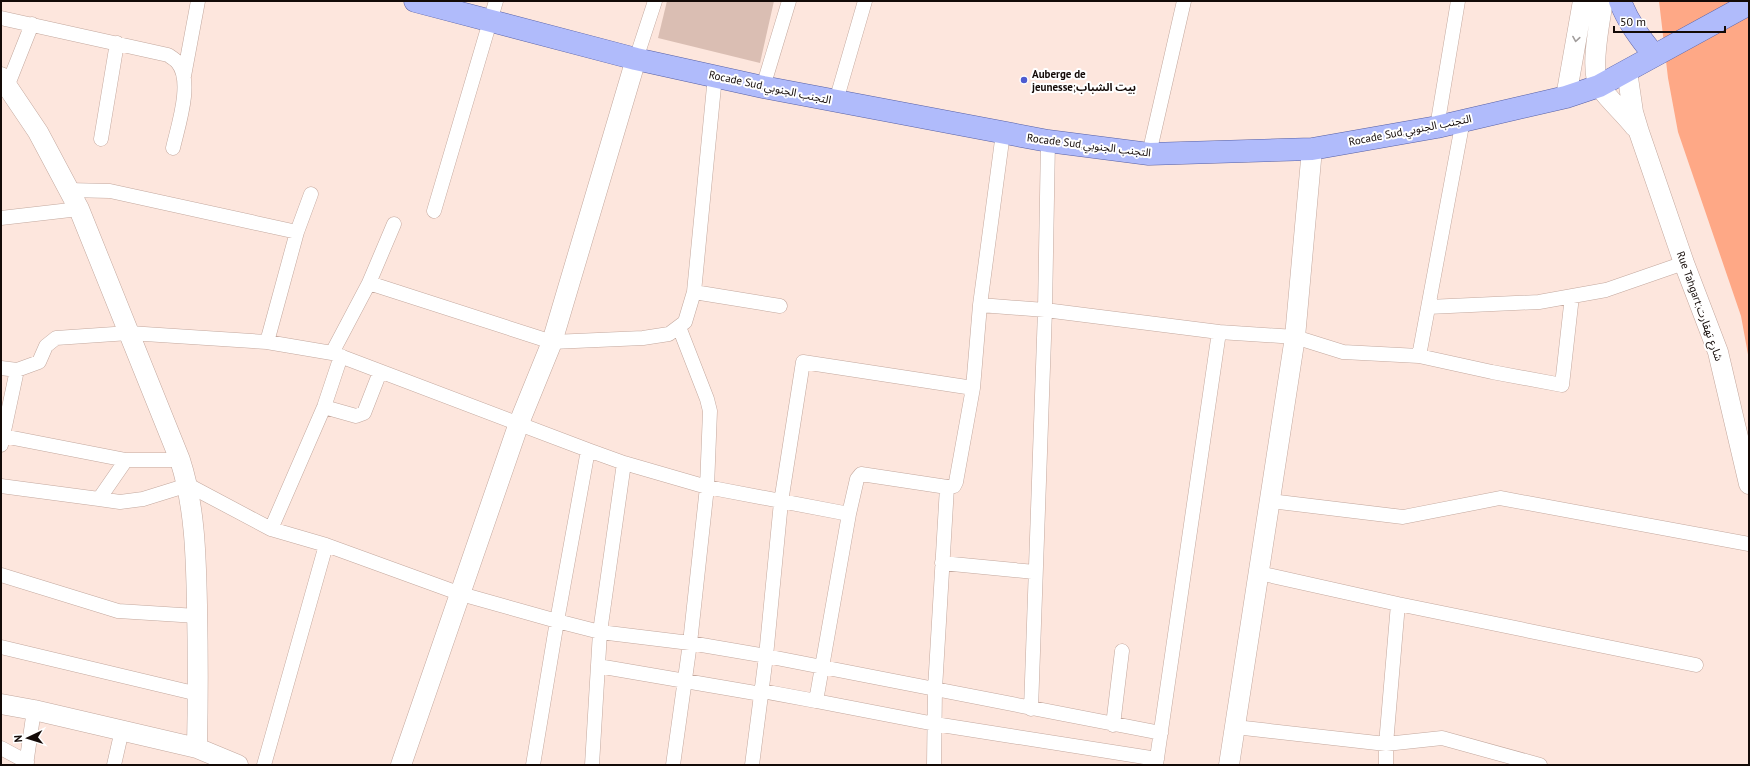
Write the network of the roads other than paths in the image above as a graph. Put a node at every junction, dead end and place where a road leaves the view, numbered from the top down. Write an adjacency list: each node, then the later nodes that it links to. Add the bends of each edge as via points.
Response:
1 (198, 1): 19 (street)
2 (655, 1): 17 (street)
3 (789, 1): 23 (street)
4 (865, 1): 25 (street)
5 (1184, 1): 34 (street)
6 (1458, 1): 27 (street)
7 (1583, 1): 24 (street, one-way to 24)
8 (1603, 1): 22 (street, Rue Tahgart;شارع تهقارت, via 1595,68)
9 (1620, 1): 16 (main road, via 1624,13 1638,35)
10 (426, 2): 12 (main road, Rocade Sud,التجنب الجنوبي)
11 (1749, 4): 16 (main road, Rocade Sud,التجنب الجنوبي)
12 (494, 11): 17 (main road, Rocade Sud,التجنب الجنوبي); 38 (street)
13 (1, 18): 14 (street)
14 (32, 24): 15 (street); 21 (street)
15 (117, 44): 19 (street, via 168,55 178,62); 30 (street)
16 (1656, 54): 18 (main road, Rocade Sud,التجنب الجنوبي)
17 (636, 59): 20 (main road, Rocade Sud,التجنب الجنوبي); 55 (street)
18 (1627, 71): 22 (main road, Rocade Sud,التجنب الجنوبي); 28 (street, Rue Tahgart;شارع تهقارت, via 1633,112)
19 (184, 76): 32 (street, via 185,91)
20 (715, 76): 23 (main road, Rocade Sud,التجنب الجنوبي); 44 (street)
21 (4, 82): 35 (street, via 38,132)
22 (1599, 86): 24 (main road, Rocade Sud,التجنب الجنوبي); 28 (street, Rue Tahgart;شارع تهقارت)
23 (763, 87): 25 (main road, Rocade Sud,التجنب الجنوبي)
24 (1566, 97): 26 (main road, Rocade Sud,التجنب الجنوبي)
25 (836, 101): 29 (main road, Rocade Sud,التجنب الجنوبي)
26 (1464, 120): 27 (main road, Rocade Sud,التجنب الجنوبي); 48 (street)
27 (1437, 127): 33 (main road, Rocade Sud,التجنب الجنوبي)
28 (1639, 132): 42 (street, Rue Tahgart;شارع تهقارت)
29 (1004, 133): 31 (main road, Rocade Sud,التجنب الجنوبي); 46 (street)
30 (101, 139)
31 (1048, 141): 34 (main road, Rocade Sud,التجنب الجنوبي); 49 (street)
32 (173, 148)
33 (1312, 149): 34 (main road, Rocade Sud,التجنب الجنوبي); 53 (street)
34 (1150, 154)
35 (68, 190): 37 (street); 41 (street, via 110,191)
36 (311, 194): 41 (street)
37 (78, 209): 39 (street); 52 (street)
38 (434, 211)
39 (1, 218)
40 (394, 224): 43 (street)
41 (298, 232): 54 (street)
42 (1684, 263): 45 (street, via 1606,290); 69 (street, Rue Tahgart;شارع تهقارت, via 1718,352)
43 (369, 283): 55 (street); 56 (street)
44 (694, 292): 47 (street); 50 (street, via 685,322)
45 (1572, 296): 48 (street, via 1539,302); 57 (street, via 1562,385)
46 (980, 305): 49 (street); 61 (street)
47 (780, 306)
48 (1428, 307): 57 (street)
49 (1045, 310): 51 (street); 82 (street)
50 (679, 327): 55 (street, via 670,334 643,338); 72 (street, via 710,412)
51 (1219, 332): 53 (street); 109 (street)
52 (129, 333): 54 (street); 59 (street, via 56,338 46,346 39,362); 67 (street)
53 (1294, 337): 57 (street, via 1343,352); 75 (street)
54 (267, 342): 56 (street)
55 (552, 342): 63 (street)
56 (336, 355): 60 (street); 62 (street)
57 (1419, 356)
58 (1, 368): 59 (street)
59 (17, 370): 64 (street)
60 (380, 372): 62 (street, via 364,413 356,416); 63 (street)
61 (973, 388): 73 (street, via 956,482 954,486); 76 (street, via 803,362)
62 (324, 407): 78 (street)
63 (519, 423): 65 (street); 85 (street)
64 (2, 440): 66 (street)
65 (588, 450): 68 (street); 88 (street)
66 (126, 460): 67 (street); 74 (street)
67 (180, 460): 70 (street)
68 (624, 463): 72 (street); 89 (street)
69 (1749, 484)
70 (188, 485): 74 (street, via 143,499 120,502); 78 (street); 87 (street, via 196,555)
71 (1, 486): 74 (street)
72 (707, 487): 76 (street); 90 (street)
73 (947, 487): 77 (street, via 862,474 857,478); 81 (street)
74 (98, 499)
75 (1270, 501): 79 (street, via 1403,517 1500,498); 83 (street)
76 (781, 502): 77 (street); 93 (street)
77 (849, 514): 96 (street)
78 (271, 529): 80 (street)
79 (1749, 544)
80 (326, 545): 85 (street); 117 (street)
81 (942, 562): 82 (street); 98 (street)
82 (1035, 572): 103 (street)
83 (1258, 573): 86 (street); 107 (street)
84 (1, 575): 87 (street, via 118,611)
85 (461, 594): 88 (street); 118 (street)
86 (1398, 604): 94 (street); 110 (street)
87 (197, 616): 100 (street)
88 (557, 621): 89 (street); 119 (street)
89 (600, 632): 90 (street); 95 (street)
90 (690, 643): 93 (street); 97 (street)
91 (1, 647): 100 (street)
92 (1122, 651): 106 (street)
93 (766, 656): 96 (street); 99 (street)
94 (1696, 664)
95 (598, 666): 97 (street); 120 (street)
96 (821, 667): 98 (street); 101 (street)
97 (684, 681): 99 (street); 121 (street)
98 (936, 690): 103 (street); 105 (street)
99 (761, 692): 101 (street); 122 (street)
100 (198, 694): 112 (street)
101 (816, 701): 105 (street)
102 (1, 704): 104 (street)
103 (1031, 709): 106 (street)
104 (34, 710): 108 (street); 114 (street)
105 (935, 724): 113 (street); 123 (street)
106 (1113, 725): 109 (street)
107 (1235, 727): 110 (street); 124 (street)
108 (122, 730): 112 (street); 116 (street)
109 (1161, 733): 113 (street)
110 (1386, 744): 125 (street); 126 (street, via 1442,738)
111 (1, 748): 114 (street)
112 (197, 748): 115 (street)
113 (1156, 762)
114 (27, 763)
115 (231, 764)
116 (114, 765)
117 (264, 765)
118 (401, 765)
119 (533, 765)
120 (592, 765)
121 (673, 765)
122 (752, 765)
123 (934, 765)
124 (1229, 765)
125 (1386, 765)
126 (1540, 765)

